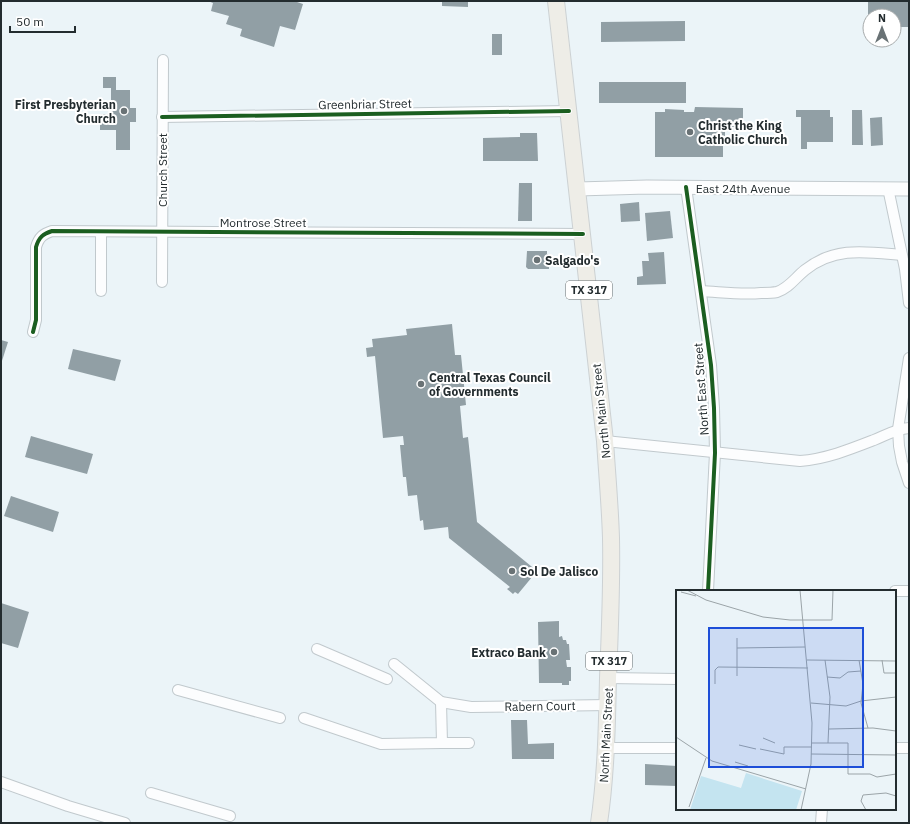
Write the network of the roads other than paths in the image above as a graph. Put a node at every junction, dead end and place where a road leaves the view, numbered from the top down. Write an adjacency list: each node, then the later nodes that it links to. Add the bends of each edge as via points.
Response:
1 (556, 1): 3 (main road, North Main Street / TX 317)
2 (163, 60): 4 (street, Church Street)
3 (569, 112): 4 (street, Greenbriar Street); 7 (main road, North Main Street / TX 317)
4 (162, 117): 9 (street, Church Street)
5 (686, 187): 6 (street, East 24th Avenue); 7 (street, East 24th Avenue); 15 (street, North East Street)
6 (888, 188): 8 (street, East 24th Avenue); 12 (street)
7 (578, 189): 11 (main road, North Main Street / TX 317)
8 (909, 189)
9 (162, 231): 10 (street, Montrose Street); 11 (street, Montrose Street); 13 (street, Church Street)
10 (101, 232): 14 (street); 17 (street, Montrose Street, via 52,231 44,233 39,239 36,247 36,320)
11 (583, 234): 21 (main road, North Main Street / TX 317)
12 (901, 255): 15 (street, via 841,253 824,258 806,270 787,288 775,292 748,294); 16 (street)
13 (162, 282)
14 (101, 291)
15 (701, 291): 22 (street, North East Street, via 711,365)
16 (909, 303)
17 (33, 332)
18 (909, 358): 20 (street)
19 (909, 428): 20 (street)
20 (898, 429): 22 (street, via 854,448 813,460); 23 (street, via 900,451)
21 (605, 441): 22 (street); 29 (main road, North Main Street / TX 317, via 611,537)
22 (715, 453): 24 (street, North East Street)
23 (909, 483)
24 (708, 590)
25 (896, 591): 26 (street)
26 (909, 591)
27 (317, 649): 30 (street)
28 (394, 664): 33 (street)
29 (608, 678): 31 (street); 34 (main road, North Main Street / TX 317)
30 (387, 679)
31 (676, 679)
32 (178, 690): 35 (street)
33 (441, 702): 34 (street, Rabern Court, via 471,707); 37 (street)
34 (608, 705): 39 (main road, North Main Street / TX 317)
35 (280, 718)
36 (304, 718): 37 (street, via 381,744)
37 (442, 743): 38 (street)
38 (469, 744)
39 (606, 748): 40 (street); 48 (main road, North Main Street / TX 317)
40 (676, 748)
41 (896, 748): 42 (street)
42 (909, 748)
43 (1, 782): 47 (street)
44 (151, 793): 46 (street)
45 (822, 810): 49 (street)
46 (230, 816)
47 (126, 823)
48 (599, 823)
49 (821, 823)

